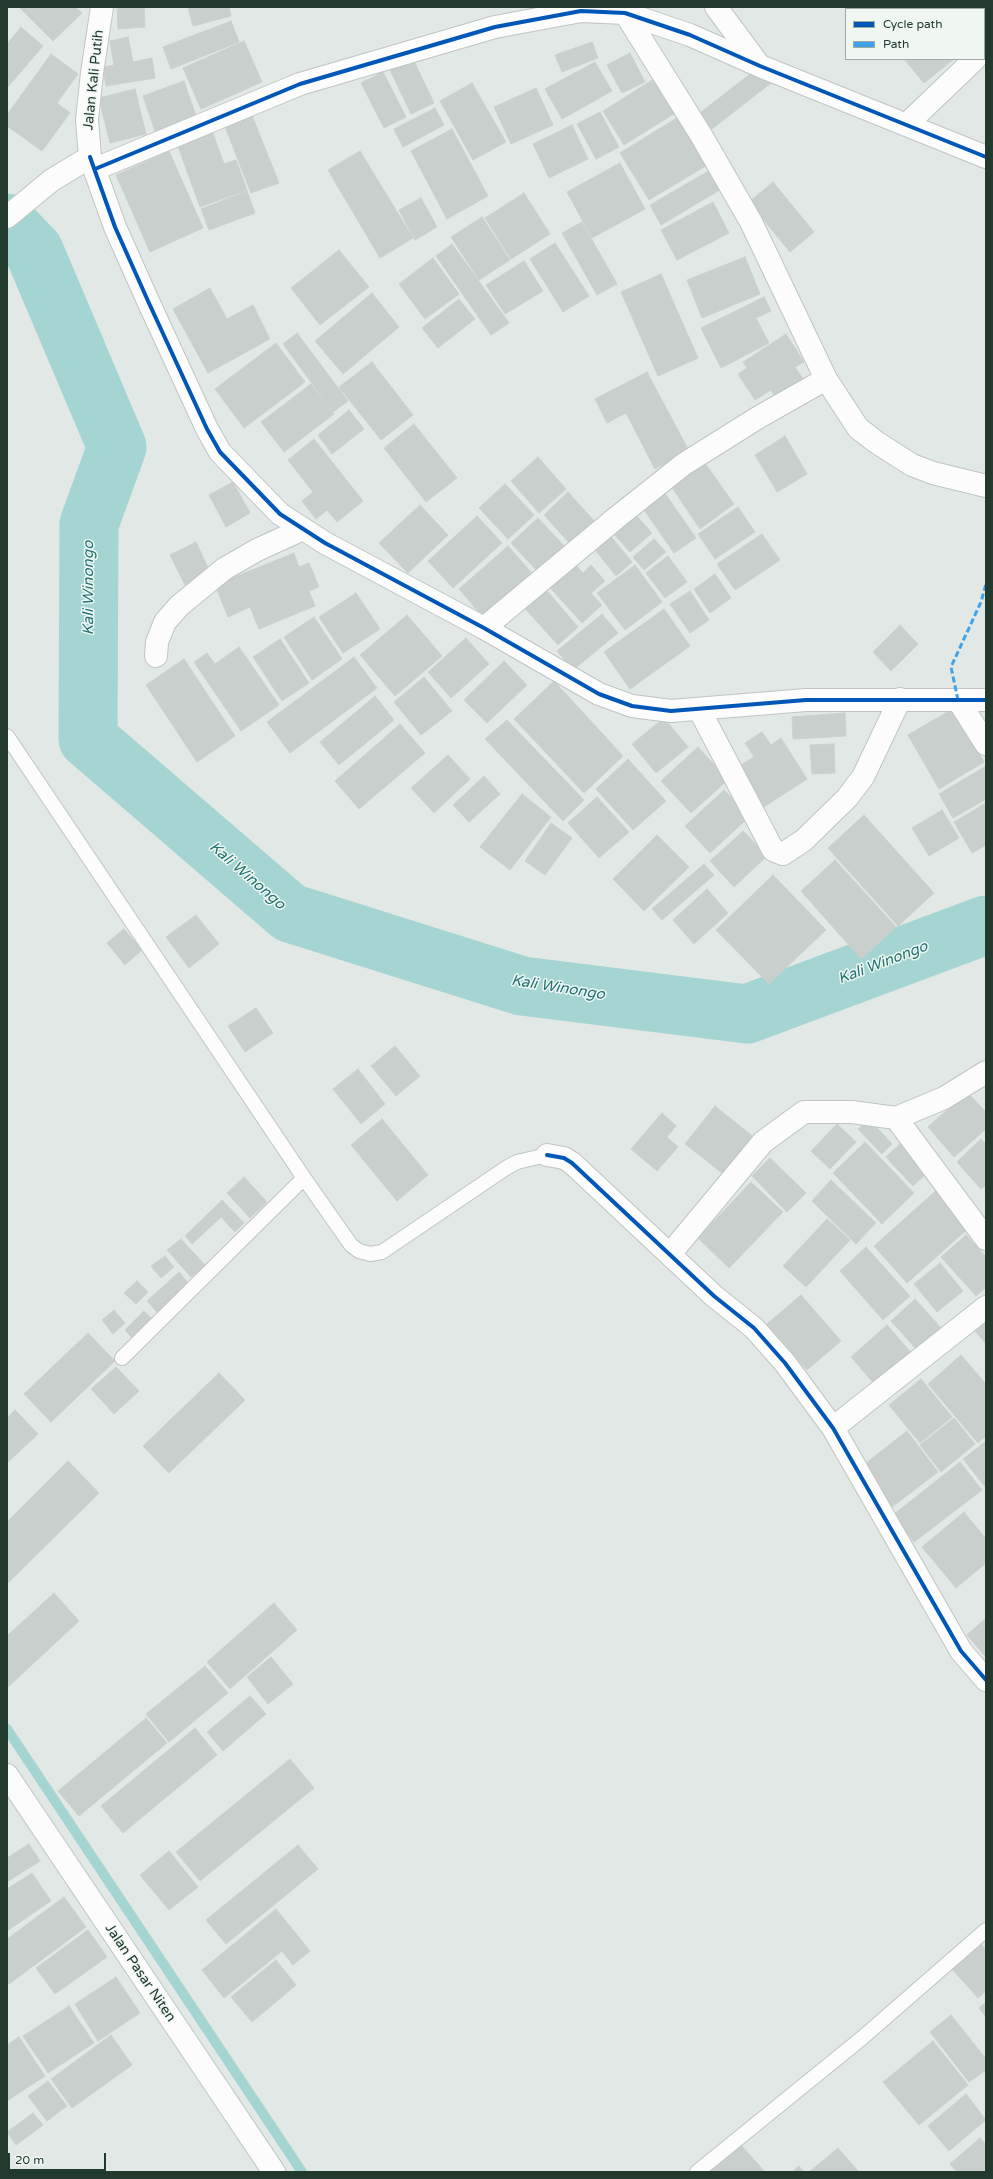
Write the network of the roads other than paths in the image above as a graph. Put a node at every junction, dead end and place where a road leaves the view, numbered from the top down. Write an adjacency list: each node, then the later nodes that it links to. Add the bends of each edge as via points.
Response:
1 (102, 7): 8 (street, Jalan Kali Putih, via 87,120)
2 (716, 7): 5 (street)
3 (625, 13): 5 (street, via 690,35); 8 (street, via 581,12 495,27 300,84); 10 (street, via 701,134 751,222)
4 (974, 60): 6 (street)
5 (760, 66): 6 (street)
6 (906, 124): 7 (street)
7 (986, 157)
8 (92, 163): 9 (street, via 52,180); 12 (street, Jalan Kali Putih, via 115,227 207,429 220,452 280,514)
9 (7, 217)
10 (826, 379): 11 (street, via 858,428 876,442 912,465); 13 (street, via 684,464)
11 (986, 486)
12 (303, 528): 13 (street, Jalan Kali Putih, via 325,543); 14 (street, via 224,569 179,606 165,622 157,642)
13 (484, 628): 18 (street, Jalan Kali Putih, via 599,694 632,706 672,711)
14 (156, 656)
15 (900, 699): 16 (street, Jalan Kali Putih); 18 (street, Jalan Kali Putih, via 806,700); 18 (street, via 863,777 847,798 804,840 783,854 773,850)
16 (958, 700): 17 (street, Jalan Kali Putih); 20 (street)
17 (986, 700)
18 (699, 709)
19 (7, 736): 24 (lane)
20 (986, 744)
21 (986, 1072): 22 (street, via 944,1098)
22 (896, 1118): 25 (street); 26 (street, via 852,1112 804,1112 763,1142)
23 (547, 1155): 24 (lane, via 517,1162 382,1252 370,1254 351,1245); 26 (street, via 564,1158 572,1163)
24 (304, 1178): 28 (lane)
25 (986, 1239)
26 (670, 1254): 29 (street, via 714,1296 754,1328 785,1363)
27 (986, 1307): 29 (street)
28 (122, 1358)
29 (833, 1428): 30 (street, via 961,1650)
30 (986, 1680)
31 (7, 1774): 33 (street, Jalan Pasar Niten)
32 (986, 1930): 34 (lane, via 862,2038)
33 (274, 2172)
34 (697, 2172)

